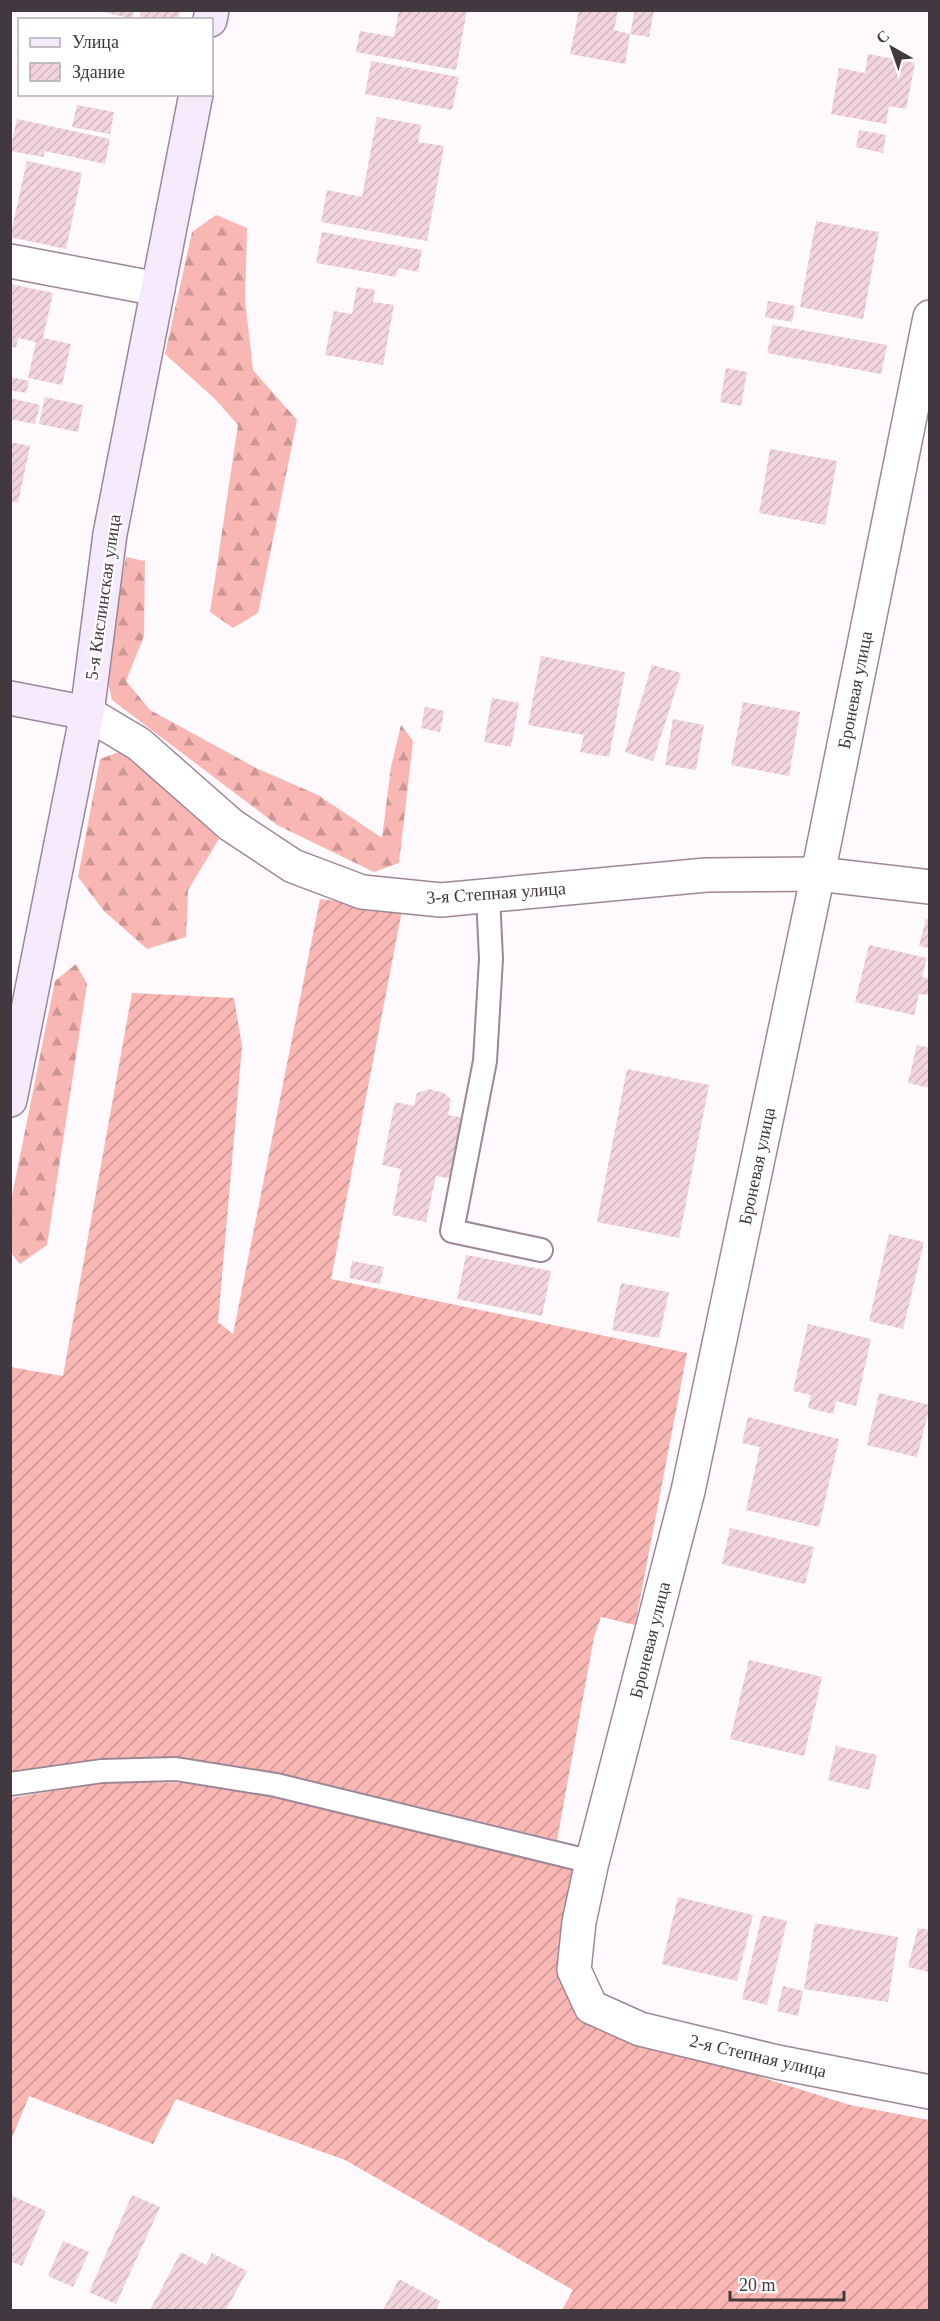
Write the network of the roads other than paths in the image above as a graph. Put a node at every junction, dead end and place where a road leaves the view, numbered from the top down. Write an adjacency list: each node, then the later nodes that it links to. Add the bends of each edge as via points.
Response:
1 (196, 96): 3 (street, 5-я Кислинская улица)
2 (10, 261): 3 (street)
3 (158, 289): 6 (street, 5-я Кислинская улица, via 110,534)
4 (930, 317): 7 (street, Броневая улица)
5 (10, 698): 6 (street, 3-я Степная улица)
6 (87, 713): 9 (street, 3-я Степная улица, via 139,744 231,825 294,867 362,892 441,900); 10 (street, 5-я Кислинская улица)
7 (819, 874): 8 (street, 3-я Степная улица); 9 (street, 3-я Степная улица, via 706,875); 13 (street, Броневая улица, via 688,1491)
8 (930, 887)
9 (488, 896): 11 (lane, via 491,959 485,1060 452,1231)
10 (10, 1100)
11 (542, 1250)
12 (10, 1784): 13 (lane, via 102,1771 176,1769 276,1785)
13 (592, 1862): 14 (street, Броневая улица, via 574,1970)
14 (591, 2007): 15 (street, 2-я Степная улица, via 640,2029 777,2062)
15 (930, 2092)

